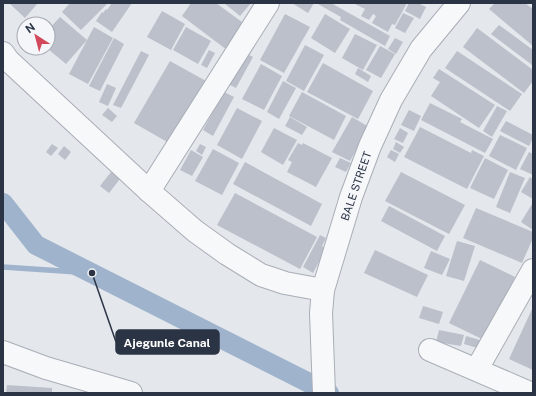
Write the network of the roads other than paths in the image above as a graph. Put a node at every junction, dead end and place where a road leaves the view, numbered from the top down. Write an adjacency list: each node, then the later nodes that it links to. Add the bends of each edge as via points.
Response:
1 (268, 3): 4 (street)
2 (459, 3): 6 (street, BALE STREET, via 421,49 391,100 351,197)
3 (3, 53): 4 (street)
4 (149, 191): 6 (street, via 194,231 261,275 285,283)
5 (533, 270): 9 (street)
6 (323, 290): 12 (street, BALE STREET, via 321,313)
7 (430, 350): 9 (street)
8 (3, 352): 10 (street)
9 (477, 369): 13 (street)
10 (93, 387): 11 (street)
11 (131, 393)
12 (324, 393)
13 (530, 393)

